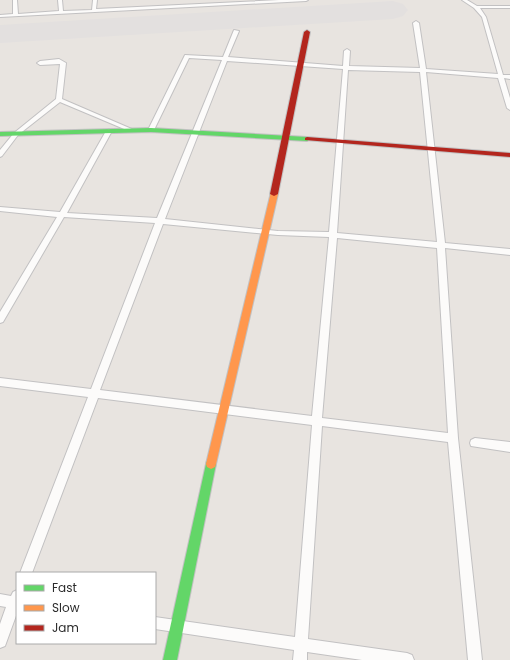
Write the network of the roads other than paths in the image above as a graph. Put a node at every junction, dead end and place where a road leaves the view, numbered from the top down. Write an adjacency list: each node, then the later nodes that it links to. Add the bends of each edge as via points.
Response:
1 (15, 0): 14 (street)
2 (60, 0): 13 (street)
3 (95, 0): 12 (street)
4 (156, 0): 9 (street)
5 (306, 0): 7 (street)
6 (464, 0): 10 (street)
7 (273, 1): 8 (street)
8 (213, 2): 9 (street)
9 (156, 7): 12 (street, via 124,6)
10 (476, 7): 11 (street); 25 (street, via 484,17)
11 (510, 7)
12 (94, 10): 13 (street)
13 (61, 12): 14 (street)
14 (16, 15): 15 (street)
15 (0, 16)
16 (416, 23): 24 (street)
17 (236, 31): 20 (street)
18 (307, 32): 22 (street)
19 (348, 51): 23 (street)
20 (224, 58): 22 (street); 30 (street, via 187,56); 32 (street)
21 (40, 63): 27 (street, via 63,63)
22 (300, 64): 23 (street); 35 (street)
23 (347, 68): 24 (street); 36 (street)
24 (423, 70): 25 (street); 37 (street)
25 (501, 76): 26 (street); 28 (street)
26 (510, 77)
27 (59, 100): 29 (street); 34 (street)
28 (510, 108)
29 (131, 130): 30 (street); 31 (street)
30 (151, 130): 32 (street)
31 (109, 131): 34 (street); 41 (street)
32 (195, 132): 35 (street); 42 (street)
33 (0, 134): 34 (street)
34 (16, 134): 38 (street)
35 (285, 138): 36 (street); 43 (street)
36 (340, 141): 37 (street); 44 (street)
37 (431, 149): 39 (street); 45 (street)
38 (0, 154)
39 (510, 155)
40 (0, 209): 41 (street)
41 (62, 215): 42 (street); 47 (street)
42 (160, 221): 43 (street); 49 (street)
43 (266, 232): 44 (street); 50 (street)
44 (332, 235): 45 (street); 51 (street)
45 (441, 247): 46 (street); 52 (street)
46 (510, 252)
47 (0, 320)
48 (0, 382): 49 (street)
49 (94, 393): 50 (street); 55 (street)
50 (223, 409): 51 (street); 59 (street)
51 (317, 420): 52 (street); 61 (street)
52 (453, 438): 65 (street)
53 (475, 443): 54 (street)
54 (510, 447)
55 (26, 572)
56 (0, 600): 57 (street)
57 (16, 600): 60 (street)
58 (156, 622): 59 (street)
59 (177, 626): 61 (street); 62 (street)
60 (0, 641)
61 (301, 644): 63 (street); 64 (street)
62 (170, 660)
63 (300, 660)
64 (407, 660)
65 (475, 660)

